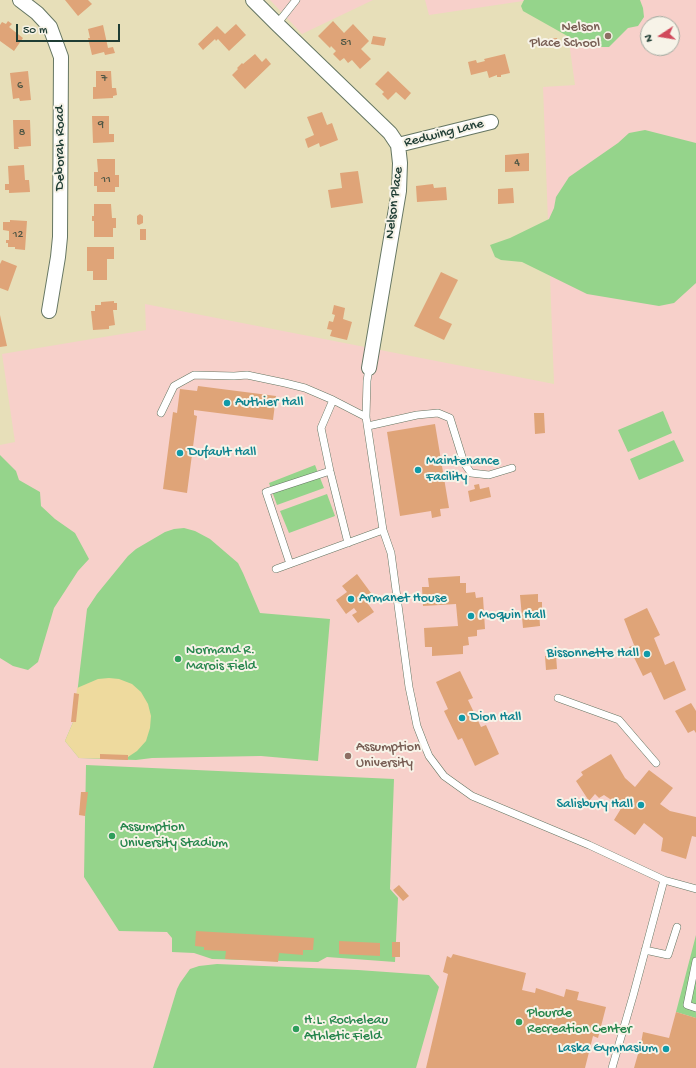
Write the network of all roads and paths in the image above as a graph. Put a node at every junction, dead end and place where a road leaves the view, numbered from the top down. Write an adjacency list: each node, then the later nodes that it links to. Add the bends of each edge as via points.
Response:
1 (20, 0): 7 (street, Deborah Road, via 50,27 61,57 60,237)
2 (253, 0): 4 (street)
3 (296, 0): 4 (lane)
4 (277, 24): 6 (street, via 390,133)
5 (491, 122): 6 (street, Redwing Lane)
6 (398, 145): 8 (street, Nelson Place, via 398,191)
7 (49, 311)
8 (369, 368): 11 (lane)
9 (332, 400): 10 (lane, via 291,384 247,375 194,375 174,386); 11 (lane); 14 (lane, via 322,428)
10 (161, 413)
11 (366, 417): 12 (lane)
12 (368, 426): 13 (lane, via 438,413 450,418 464,463 471,473 489,475); 15 (lane)
13 (512, 468)
14 (330, 471): 16 (lane); 17 (lane, via 266,492)
15 (383, 530): 16 (lane); 21 (lane, via 391,553 409,687 417,726 426,750 440,771 476,798 589,845)
16 (348, 542): 17 (lane)
17 (290, 564): 18 (lane)
18 (276, 569)
19 (558, 698): 20 (lane, via 619,720)
20 (656, 763)
21 (664, 880): 22 (lane); 24 (lane)
22 (696, 890)
23 (677, 927): 24 (lane, via 668,955)
24 (645, 950): 27 (lane)
25 (696, 961): 26 (lane, via 687,1005)
26 (696, 1008)
27 (612, 1068)

